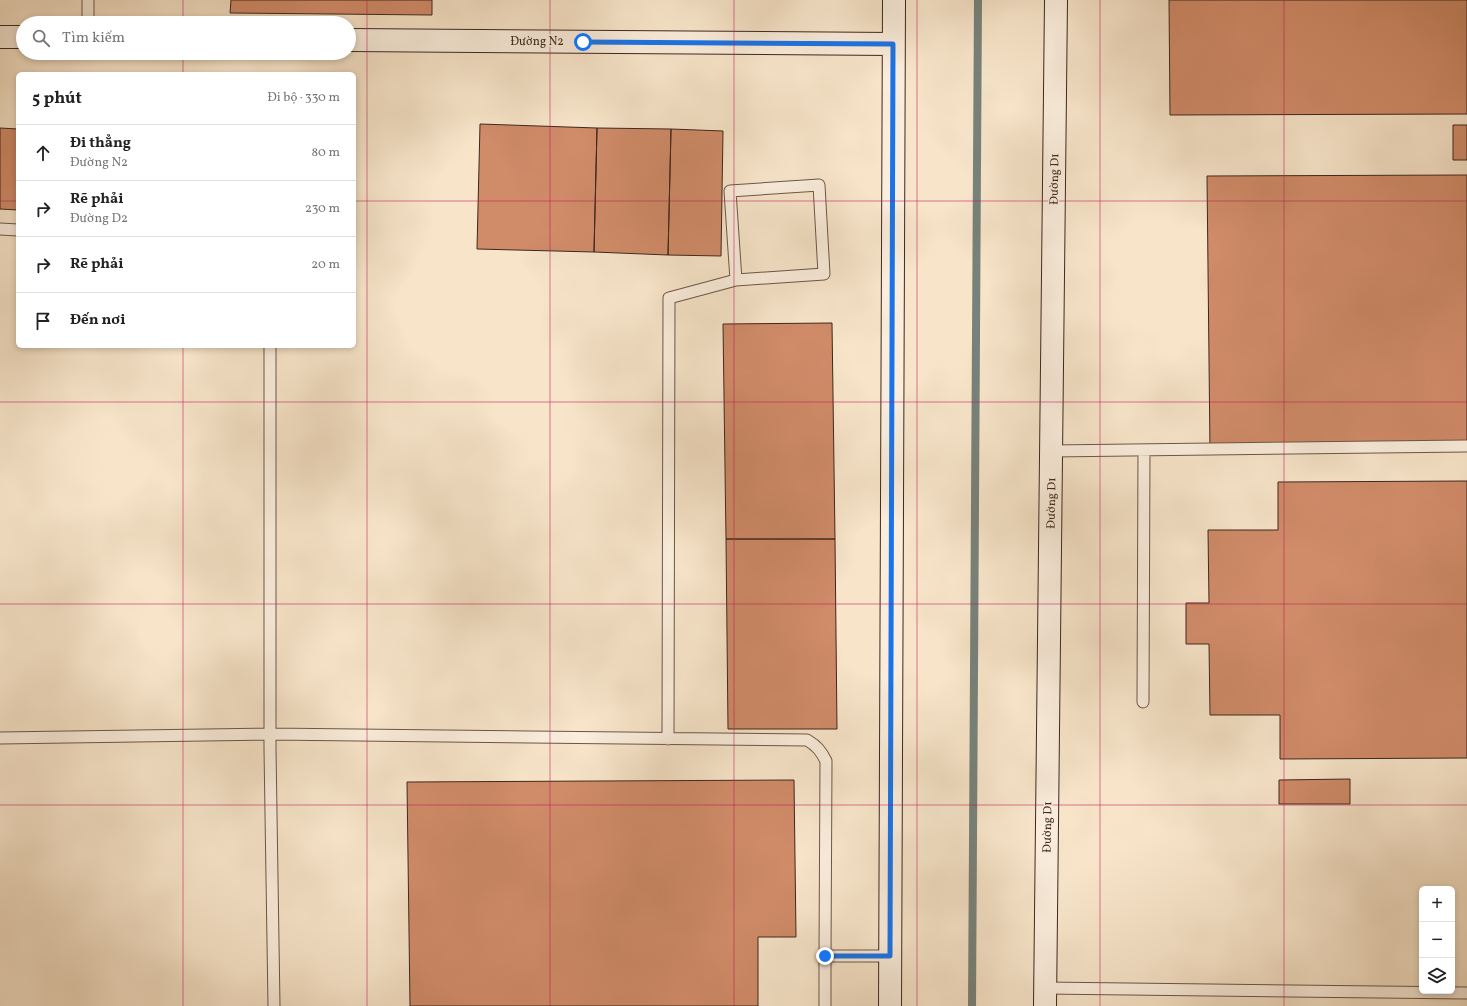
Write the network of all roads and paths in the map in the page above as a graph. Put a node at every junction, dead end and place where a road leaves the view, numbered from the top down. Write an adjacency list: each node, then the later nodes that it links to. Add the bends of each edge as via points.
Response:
1 (88, 0): 4 (lane)
2 (894, 0): 8 (street)
3 (1056, 0): 15 (street, Đường D1)
4 (88, 16)
5 (0, 37): 6 (street)
6 (16, 37)
7 (356, 40): 8 (street, Đường N2)
8 (893, 44): 21 (street)
9 (0, 230): 10 (lane)
10 (16, 230)
11 (736, 280): 11 (lane, via 730,191 819,185 824,274); 19 (lane, via 669,298)
12 (270, 348): 17 (lane)
13 (1467, 446): 14 (lane)
14 (1144, 450): 15 (lane); 16 (lane)
15 (1051, 451): 23 (street, Đường D1)
16 (1143, 702)
17 (270, 734): 18 (lane); 19 (lane); 24 (lane)
18 (0, 738)
19 (668, 739): 20 (lane, via 807,740 821,751 826,761)
20 (825, 956): 21 (lane); 25 (lane)
21 (890, 956): 26 (street)
22 (1467, 993): 23 (lane)
23 (1045, 997)
24 (274, 1006)
25 (825, 1006)
26 (890, 1006)

